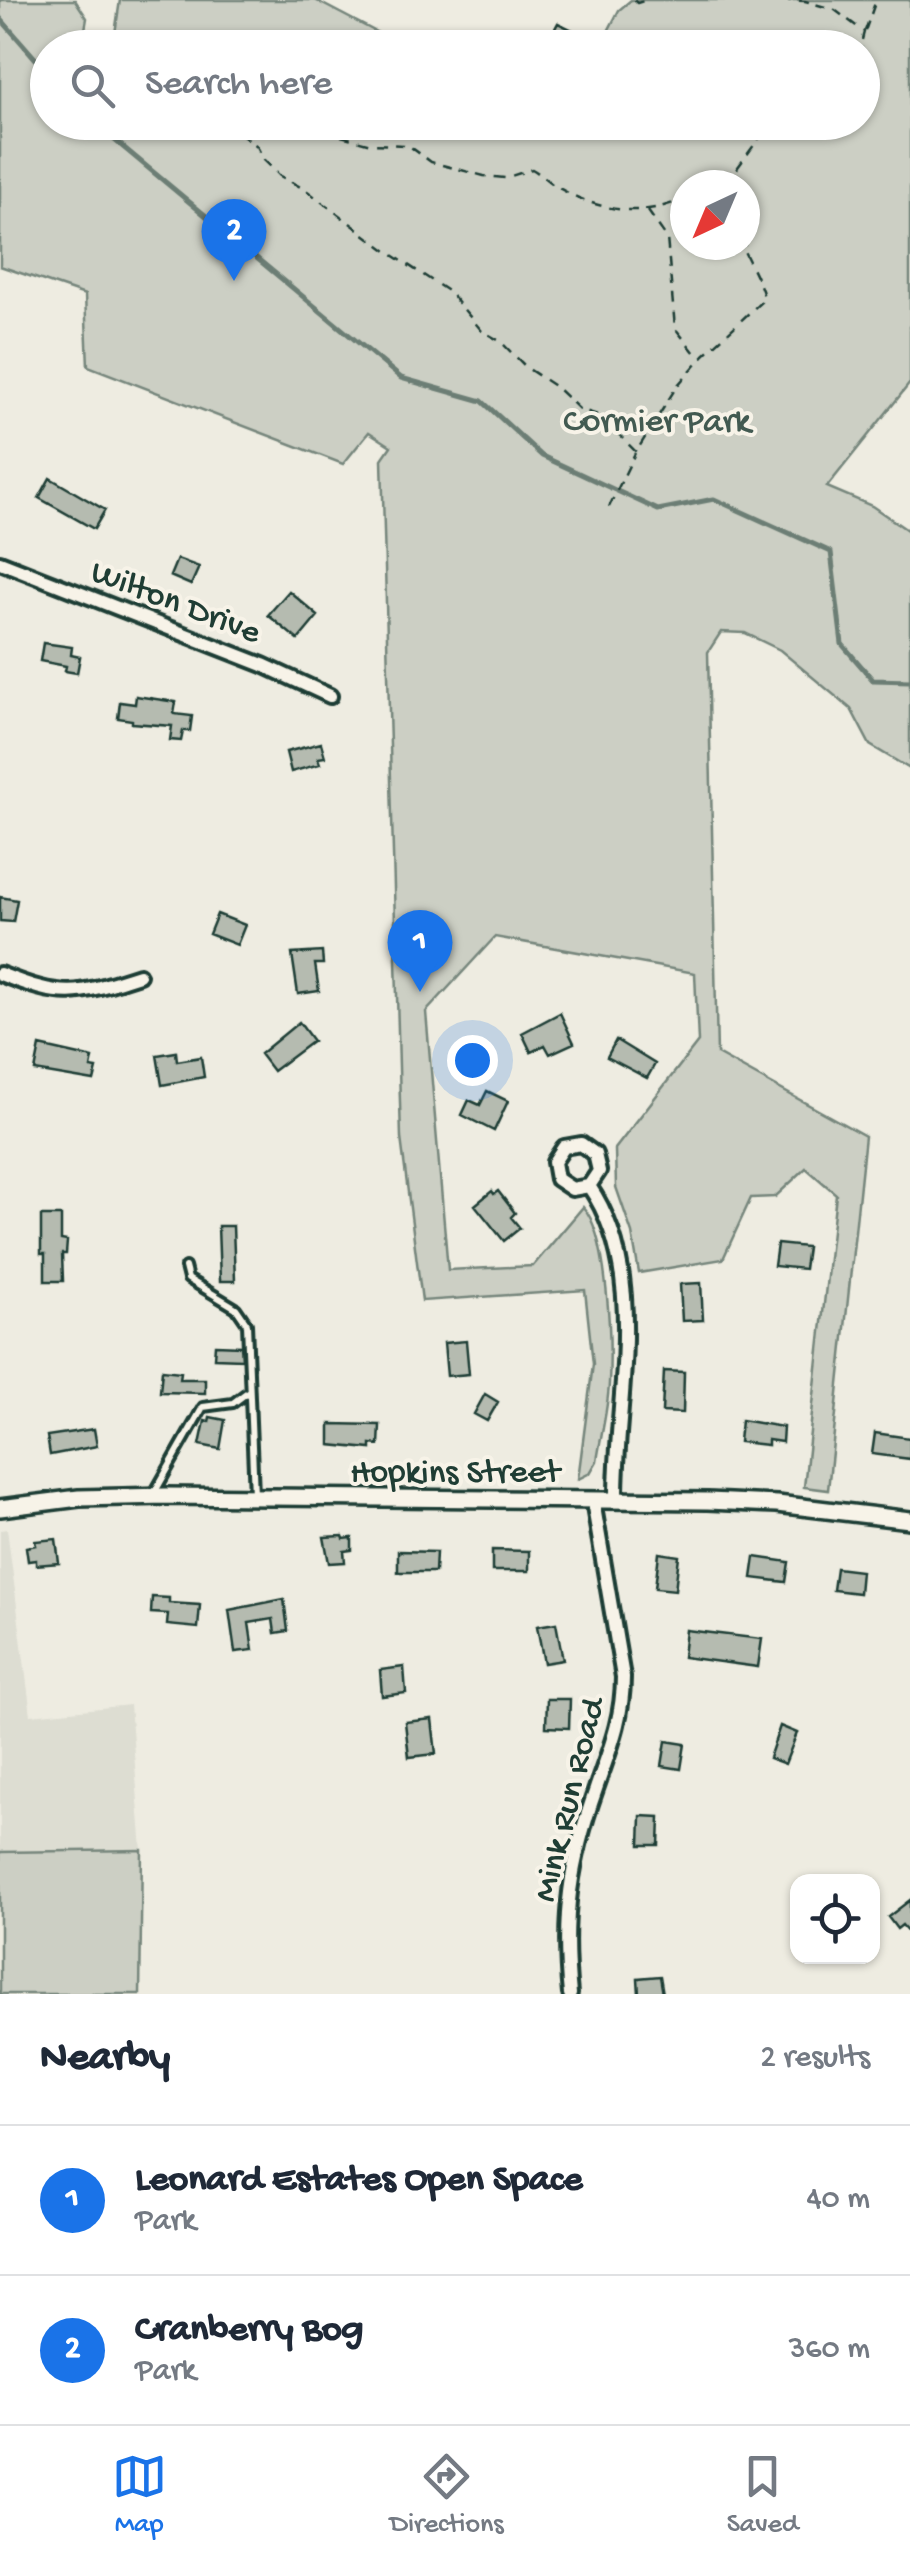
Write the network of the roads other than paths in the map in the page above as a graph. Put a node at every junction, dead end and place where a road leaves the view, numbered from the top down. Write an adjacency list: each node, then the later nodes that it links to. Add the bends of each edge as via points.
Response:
1 (0, 562): 2 (street, Wilton Drive)
2 (330, 696)
3 (0, 974): 4 (street, via 62,994)
4 (139, 976)
5 (589, 1186): 11 (street, via 612,1225 620,1267 625,1382)
6 (185, 1267): 7 (lane, via 188,1279 236,1308 247,1324)
7 (250, 1390): 8 (lane, via 232,1403 202,1407); 9 (lane)
8 (152, 1496): 9 (street, Hopkins Street); 12 (street, Hopkins Street)
9 (254, 1496): 10 (street, Hopkins Street)
10 (593, 1500): 11 (street, Hopkins Street); 14 (street, Mink Run Road, via 624,1678 618,1730 569,1882)
11 (616, 1500): 13 (street, Hopkins Street, via 758,1503)
12 (0, 1508)
13 (910, 1520)
14 (570, 1994)

